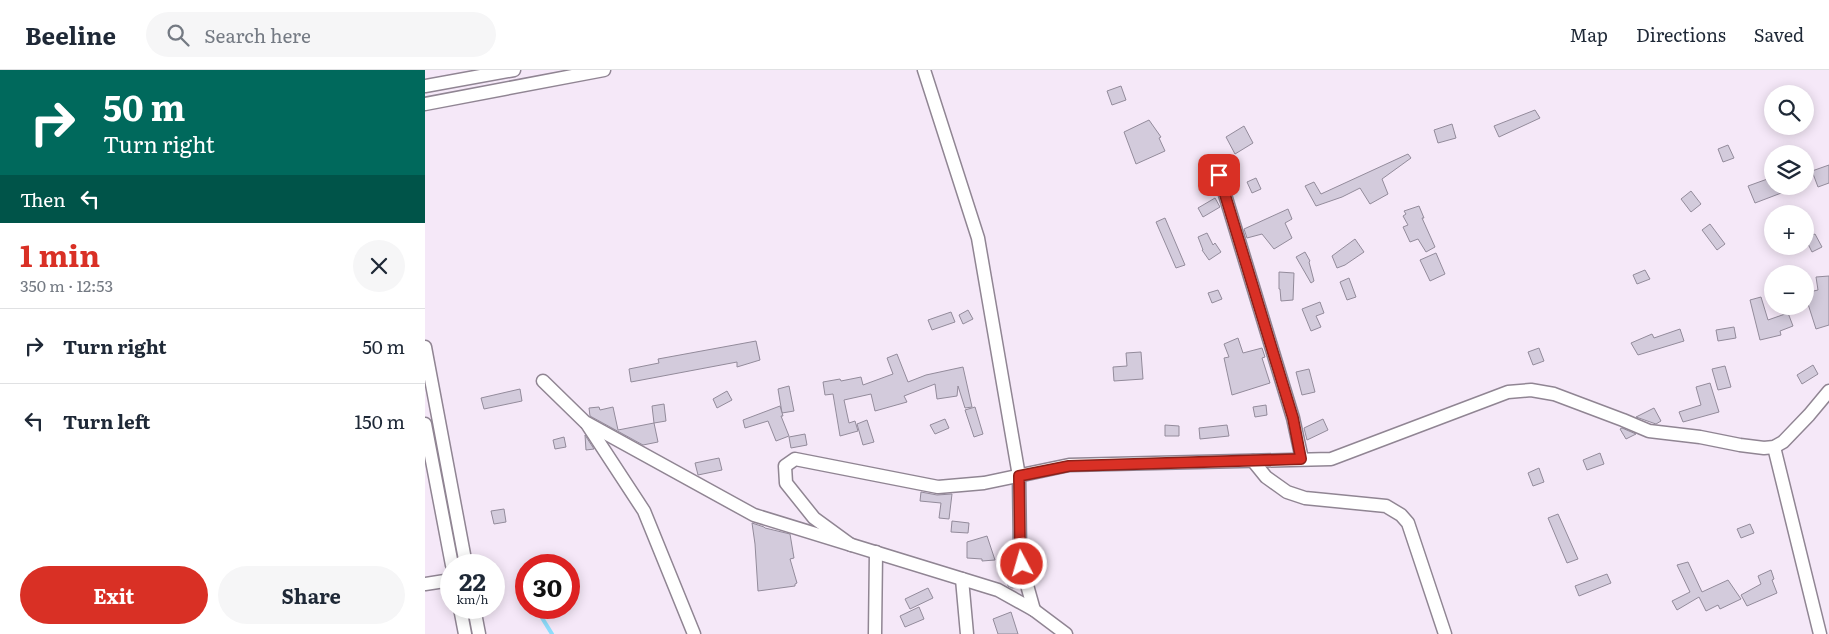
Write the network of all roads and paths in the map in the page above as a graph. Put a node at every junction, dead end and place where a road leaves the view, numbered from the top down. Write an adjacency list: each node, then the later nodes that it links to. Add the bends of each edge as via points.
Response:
1 (514, 70): 4 (street)
2 (605, 70): 5 (street)
3 (924, 70): 15 (street, via 978,238)
4 (425, 86)
5 (425, 104)
6 (1219, 175): 13 (street, via 1293,418)
7 (425, 348): 19 (street)
8 (543, 381): 10 (street)
9 (1829, 391): 12 (street, via 1783,442)
10 (585, 422): 16 (street, via 753,514); 28 (street, via 644,511)
11 (425, 424): 18 (street)
12 (1774, 447): 13 (street, via 1649,431 1554,394 1531,390 1508,392 1331,459); 33 (street)
13 (1301, 459): 14 (street)
14 (1253, 461): 15 (street, via 1069,466); 32 (street, via 1266,477 1287,492 1305,498 1386,506 1401,515 1408,523)
15 (1019, 476): 16 (street, via 937,487 795,459 785,466 786,484 814,518); 23 (street, via 1020,549)
16 (851, 545): 17 (street)
17 (876, 552): 20 (street); 29 (street)
18 (450, 554)
19 (464, 554)
20 (962, 579): 23 (street, via 998,590); 30 (street)
21 (440, 582): 22 (street)
22 (425, 584)
23 (1034, 610): 31 (street)
24 (462, 619): 26 (street)
25 (476, 619): 27 (street)
26 (465, 634)
27 (479, 634)
28 (694, 634)
29 (875, 634)
30 (967, 634)
31 (1066, 634)
32 (1445, 634)
33 (1820, 634)

